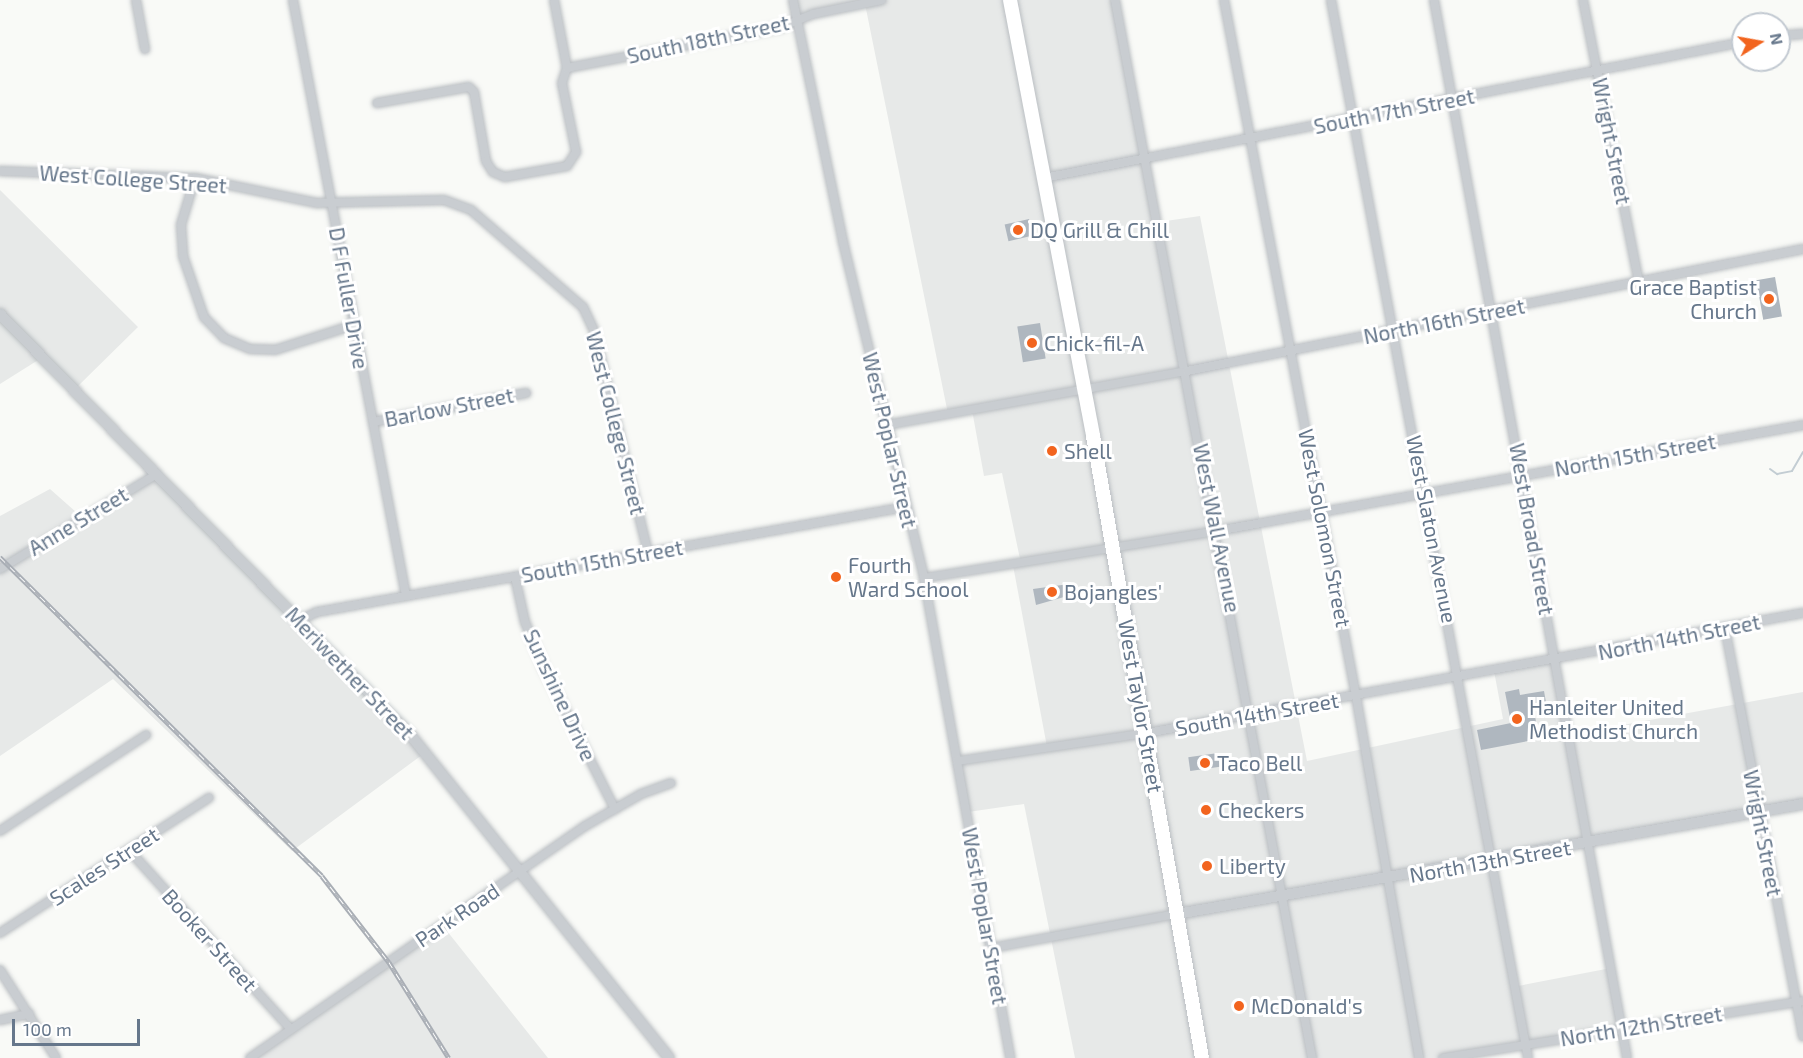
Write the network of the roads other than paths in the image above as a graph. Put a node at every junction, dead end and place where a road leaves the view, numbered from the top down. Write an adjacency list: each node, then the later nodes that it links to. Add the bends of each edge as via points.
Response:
1 (136, 0): 14 (street)
2 (293, 0): 25 (street, D F Fuller Drive)
3 (554, 0): 15 (street)
4 (794, 0): 12 (street, West Poplar Street)
5 (882, 0): 12 (street, South 18th Street)
6 (1010, 0): 24 (main road, West Taylor Street)
7 (1115, 0): 21 (street, West Wall Avenue)
8 (1224, 0): 20 (street, West Solomon Street)
9 (1331, 0): 19 (street, West Slaton Avenue)
10 (1434, 0): 17 (street, West Broad Street)
11 (1583, 0): 16 (street, Wright Street)
12 (798, 20): 15 (street, South 18th Street); 37 (street, West Poplar Street)
13 (1731, 45): 16 (street, South 17th Street)
14 (145, 49)
15 (567, 68): 18 (street, via 562,82 574,160 567,166 505,177 493,172 486,161 474,92 469,87)
16 (1598, 73): 17 (street, South 17th Street); 27 (street, Wright Street)
17 (1452, 100): 19 (street, South 17th Street); 28 (street, West Broad Street)
18 (377, 103)
19 (1355, 119): 20 (street, South 17th Street); 31 (street, West Slaton Avenue)
20 (1250, 138): 21 (street, South 17th Street); 32 (street, West Solomon Street)
21 (1146, 158): 24 (street, South 17th Street); 33 (street, West Wall Avenue)
22 (0, 171): 23 (street, West College Street)
23 (195, 178): 25 (street, West College Street); 30 (street, via 181,225 183,256 204,317 224,338 250,349 275,350)
24 (1044, 178): 34 (main road, West Taylor Street)
25 (332, 204): 30 (street, D F Fuller Drive); 46 (street, West College Street, via 444,200 471,210 582,307 594,331)
26 (1803, 249): 27 (street, North 16th Street)
27 (1639, 282): 28 (street, North 16th Street)
28 (1492, 311): 31 (street, North 16th Street); 40 (street, West Broad Street)
29 (0, 314): 39 (street, Meriwether Street)
30 (354, 325): 36 (street, D F Fuller Drive)
31 (1395, 331): 32 (street, North 16th Street); 41 (street, West Slaton Avenue)
32 (1291, 351): 33 (street, North 16th Street); 43 (street, West Solomon Street)
33 (1187, 371): 34 (street, North 16th Street); 44 (street, West Wall Avenue)
34 (1085, 390): 37 (street, North 16th Street); 45 (main road, West Taylor Street)
35 (526, 393): 36 (street, Barlow Street)
36 (373, 422): 50 (street, D F Fuller Drive)
37 (886, 425): 42 (street, West Poplar Street)
38 (1803, 425): 40 (street, North 15th Street)
39 (157, 474): 47 (street, Anne Street); 52 (street, Meriwether Street)
40 (1522, 476): 41 (street, North 15th Street); 54 (street, West Broad Street)
41 (1426, 493): 43 (street, North 15th Street); 55 (street, West Slaton Avenue)
42 (905, 507): 46 (street, South 15th Street); 49 (street, West Poplar Street)
43 (1322, 512): 44 (street, North 15th Street); 56 (street, West Solomon Street)
44 (1218, 531): 45 (street, North 15th Street); 57 (street, West Wall Avenue)
45 (1113, 547): 49 (street); 58 (main road, West Taylor Street)
46 (648, 552): 48 (street, South 15th Street)
47 (0, 569)
48 (515, 577): 50 (street, South 15th Street); 64 (street, Sunshine Drive, via 525,622 540,660)
49 (924, 578): 60 (street, West Poplar Street)
50 (406, 596): 52 (street, South 15th Street, via 317,612)
51 (1803, 613): 53 (street, North 14th Street)
52 (300, 620): 70 (street, Meriwether Street, via 412,737)
53 (1725, 628): 54 (street, North 14th Street); 65 (street, Wright Street)
54 (1556, 661): 55 (street, South 14th Street); 67 (street, West Broad Street)
55 (1460, 678): 56 (street, South 14th Street); 69 (street, West Slaton Avenue)
56 (1356, 696): 57 (street, South 14th Street); 71 (street, West Solomon Street)
57 (1251, 715): 58 (street, South 14th Street); 72 (street, West Wall Avenue)
58 (1147, 733): 60 (street, South 14th Street); 73 (main road, West Taylor Street)
59 (146, 735): 66 (street)
60 (957, 761): 75 (street, West Poplar Street)
61 (670, 783): 64 (street, Park Road)
62 (208, 798): 68 (street, Scales Street)
63 (1803, 804): 65 (street, North 13th Street)
64 (615, 809): 70 (street, Park Road)
65 (1759, 813): 67 (street, North 13th Street); 77 (street, Wright Street)
66 (0, 831)
67 (1591, 844): 69 (street, North 13th Street); 81 (street, West Broad Street)
68 (129, 850): 74 (street, Scales Street); 80 (street, Booker Street)
69 (1494, 860): 71 (street, North 13th Street); 83 (street, West Slaton Avenue)
70 (521, 872): 80 (street, Park Road); 86 (street, Meriwether Street)
71 (1388, 878): 72 (street, North 13th Street); 90 (street, West Solomon Street)
72 (1283, 897): 73 (street, North 13th Street); 89 (street, West Wall Avenue)
73 (1177, 914): 75 (street); 88 (main road, West Taylor Street)
74 (0, 933)
75 (991, 948): 87 (street, West Poplar Street)
76 (0, 970): 78 (street)
77 (1799, 1002): 81 (street, North 12th Street); 82 (street, Wright Street)
78 (28, 1014): 79 (street); 84 (street)
79 (0, 1020)
80 (291, 1029): 85 (street, Park Road)
81 (1623, 1030): 83 (street, North 12th Street); 93 (street, West Broad Street)
82 (1803, 1037)
83 (1526, 1043): 91 (street, North 12th Street); 92 (street, West Slaton Avenue)
84 (56, 1058)
85 (250, 1058)
86 (669, 1058)
87 (1010, 1058)
88 (1202, 1058)
89 (1312, 1058)
90 (1419, 1058)
91 (1443, 1058)
92 (1528, 1058)
93 (1627, 1058)

